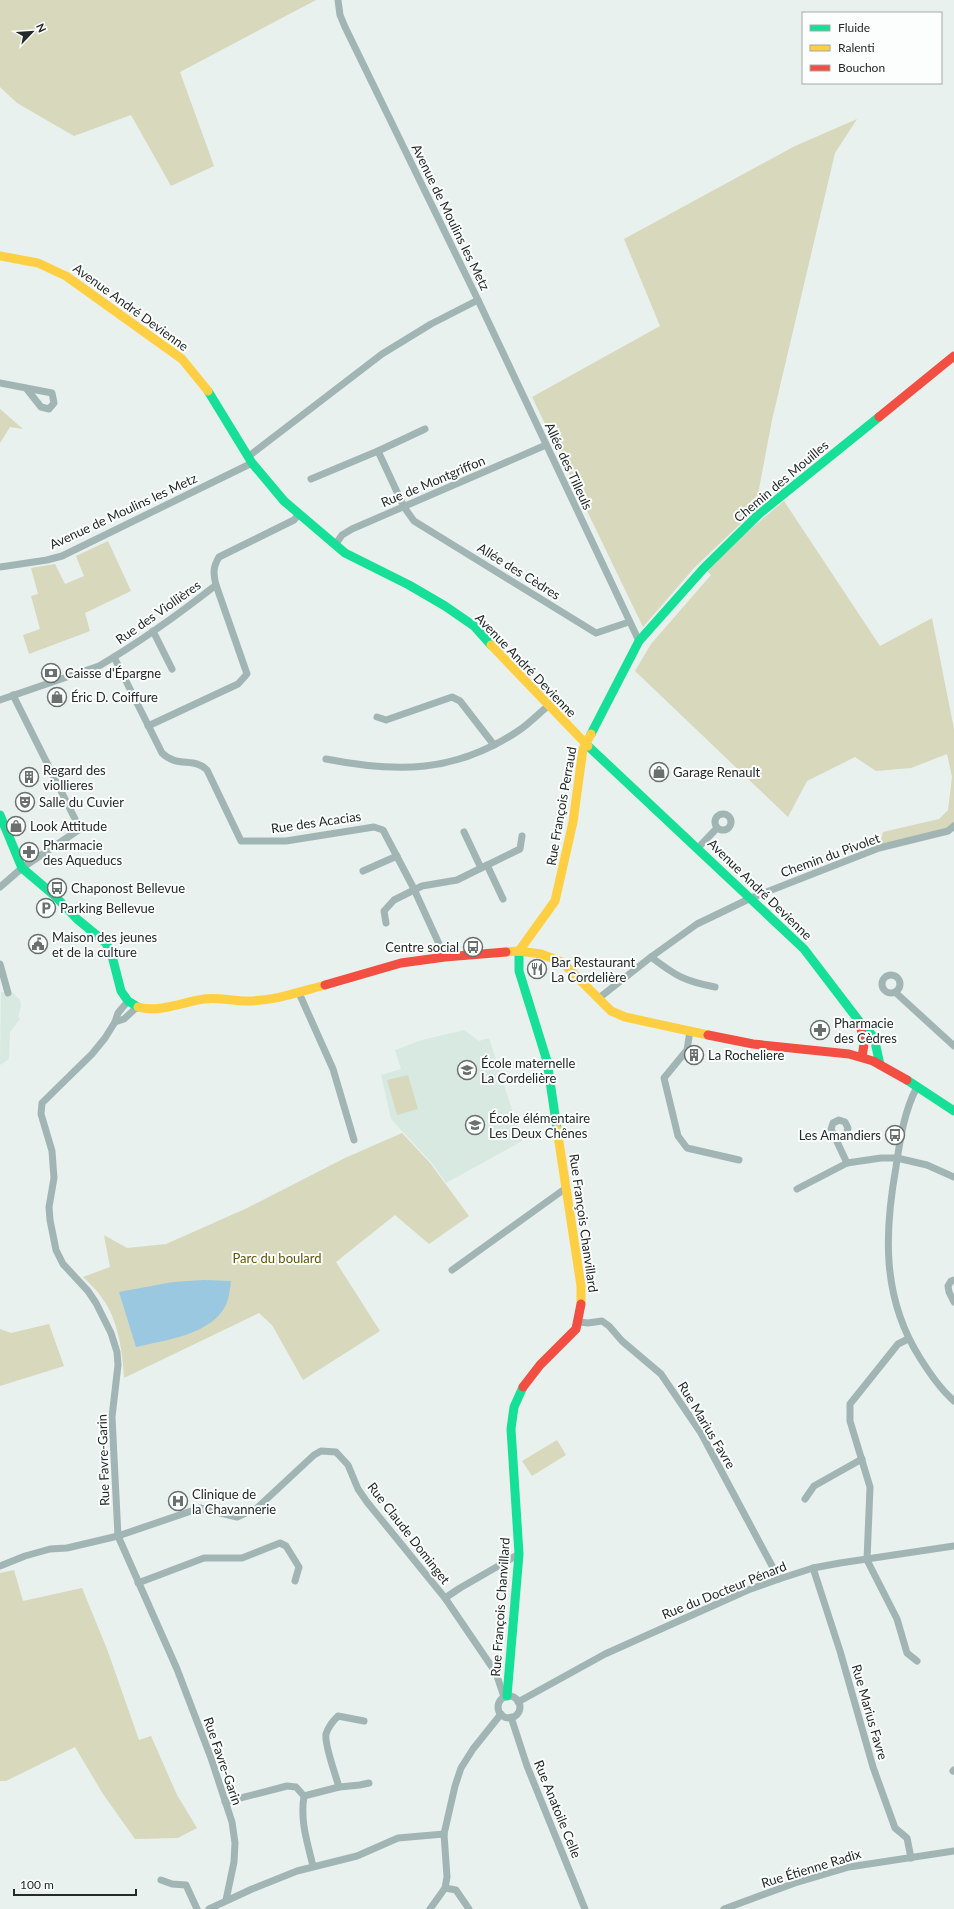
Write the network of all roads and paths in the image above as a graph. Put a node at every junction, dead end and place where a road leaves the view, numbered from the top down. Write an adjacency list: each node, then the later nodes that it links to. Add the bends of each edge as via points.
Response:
1 (338, 0): 3 (street, Avenue de Moulins les Metz, via 345,27)
2 (0, 256): 10 (street, Avenue André Devienne, via 38,263 66,276 182,359 206,388)
3 (478, 300): 8 (street, Allée des Tilleuls); 10 (street, Avenue de Moulins les Metz, via 431,324 382,354)
4 (954, 356): 19 (street, Chemin des Mouilles, via 759,514 704,568)
5 (0, 383): 6 (street)
6 (26, 388)
7 (425, 429): 9 (street)
8 (546, 445): 12 (street, Rue de Montgriffon); 17 (street, Allée des Tilleuls)
9 (378, 451): 11 (street); 12 (street)
10 (250, 460): 13 (street, Avenue André Devienne, via 284,501); 15 (street, Avenue de Moulins les Metz, via 62,556)
11 (311, 479)
12 (404, 507): 14 (street, Rue de Montgriffon, via 347,531); 17 (street, Allée des Cèdres, via 414,521 596,633)
13 (299, 514): 14 (street, Avenue André Devienne); 16 (street, Rue des Viollières, via 294,520 219,557 213,573)
14 (335, 545): 24 (street, Avenue André Devienne, via 356,560 409,585 469,623 492,644)
15 (0, 567)
16 (216, 585): 18 (street, Rue des Viollières); 26 (street, via 247,674 238,684)
17 (629, 622): 19 (street, Allée des Tilleuls)
18 (152, 631): 20 (street, Rue des Viollières); 21 (street)
19 (639, 641): 27 (street, Rue François Perraud)
20 (114, 657): 22 (street, Rue des Viollières, via 99,666); 26 (street, Rue des Acacias)
21 (172, 669)
22 (13, 695): 23 (street, Rue des Viollières); 38 (street, via 80,828)
23 (0, 700)
24 (548, 706): 27 (street, Avenue André Devienne); 28 (street, via 519,731)
25 (377, 717): 28 (street, via 386,720 452,697 460,701)
26 (148, 726): 36 (street, Rue des Acacias, via 166,757 178,762 197,764 207,770 241,841 286,841 374,826 383,830)
27 (586, 742): 35 (street, Avenue André Devienne); 45 (street, Rue François Perraud, via 582,753 573,822 555,901)
28 (494, 745): 29 (street, via 456,760 422,767 389,768)
29 (326, 759)
30 (0, 815): 38 (street)
31 (954, 826): 42 (street, Chemin du Pivolet, via 948,831 879,848)
32 (717, 828): 35 (street)
33 (464, 832): 37 (street)
34 (522, 836): 37 (street, via 520,849)
35 (698, 848): 42 (street, Avenue André Devienne)
36 (397, 856): 39 (street); 41 (street, Rue des Acacias)
37 (484, 866): 41 (street, via 456,880 422,886); 43 (street)
38 (22, 868): 40 (street); 54 (street, via 105,942 121,991)
39 (363, 872)
40 (0, 887)
41 (414, 890): 44 (street, via 394,900 384,912); 46 (street, Rue des Acacias)
42 (751, 898): 47 (street, Chemin du Pivolet, via 697,924); 56 (street, Avenue André Devienne, via 804,949)
43 (503, 899)
44 (386, 923)
45 (519, 951): 46 (street); 53 (street, via 541,954 562,962); 70 (street, Rue François Chanvillard, via 519,971 547,1061)
46 (445, 957): 52 (street, via 401,963)
47 (651, 957): 49 (street, via 675,975); 53 (street, Chemin du Pivolet)
48 (0, 964): 51 (street)
49 (716, 987)
50 (895, 992): 59 (street)
51 (8, 993)
52 (299, 993): 55 (street, via 274,999 206,999 160,1008); 64 (street, via 333,1069)
53 (599, 998): 58 (street, via 611,1011 625,1017)
54 (128, 1001): 55 (street); 57 (street, Rue Favre-Garin, via 118,1013)
55 (137, 1008): 57 (street, via 124,1019)
56 (859, 1021): 60 (street, Avenue André Devienne, via 864,1044); 61 (street, Avenue André Devienne, via 874,1037)
57 (115, 1022): 80 (street, Rue Favre-Garin, via 92,1054 45,1099 41,1108 52,1151 54,1178 50,1220 56,1250 63,1264 96,1303 117,1352 112,1417)
58 (690, 1031): 60 (street, via 754,1044 830,1050); 67 (street, via 687,1050 664,1078 678,1136 687,1148)
59 (954, 1046)
60 (862, 1057): 61 (street)
61 (880, 1065): 62 (street)
62 (917, 1087): 63 (street); 66 (street, via 910,1099)
63 (954, 1111)
64 (354, 1140)
65 (837, 1140): 68 (street)
66 (897, 1158): 68 (street); 69 (street, via 927,1164); 76 (street, via 888,1237 889,1265 891,1287)
67 (739, 1160)
68 (847, 1163): 71 (street)
69 (954, 1177)
70 (566, 1188): 72 (street); 75 (street, Rue François Chanvillard, via 581,1286)
71 (797, 1189)
72 (452, 1270)
73 (954, 1280): 74 (street, via 948,1286)
74 (954, 1302)
75 (579, 1322): 82 (street, Rue François Chanvillard, via 561,1346 529,1377 519,1393 514,1408 511,1429); 86 (street, Rue Marius Favre, via 602,1321 622,1342 661,1374 701,1433)
76 (908, 1338): 77 (street, via 931,1376); 78 (street, via 898,1344 850,1404 850,1421)
77 (954, 1401)
78 (862, 1459): 79 (street, via 814,1486); 83 (street, via 870,1487)
79 (805, 1499)
80 (118, 1536): 84 (street, Rue Claude Dominget, via 67,1548 50,1549); 88 (street, Rue Favre-Garin); 89 (street, Rue Claude Dominget, via 200,1508 237,1517 257,1508 314,1455 321,1451 336,1452 348,1465 358,1489 367,1502)
81 (954, 1546): 83 (street, Rue du Docteur Pénard)
82 (519, 1554): 89 (street); 91 (street, Rue François Chanvillard)
83 (866, 1560): 85 (street, Rue du Docteur Pénard); 90 (street, via 896,1619 906,1653)
84 (0, 1566)
85 (813, 1568): 86 (street, Rue du Docteur Pénard); 102 (street, Rue Marius Favre, via 873,1767 895,1828 907,1838)
86 (779, 1579): 92 (street, Rue du Docteur Pénard, via 748,1590 605,1654)
87 (295, 1581): 88 (street, via 300,1567 286,1546 280,1543 242,1558 204,1558)
88 (138, 1583): 99 (street, Rue Favre-Garin, via 178,1669)
89 (445, 1598): 91 (street, Rue Claude Dominget, via 496,1673)
90 (917, 1661)
91 (506, 1696): 92 (street, via 512,1696); 93 (street, via 498,1706)
92 (518, 1702): 94 (street, via 519,1711)
93 (501, 1714): 94 (street); 100 (street, via 462,1768 455,1786)
94 (511, 1717): 111 (street, Rue Anatoile Celle, via 527,1766)
95 (364, 1721): 97 (street, via 338,1716 329,1726 327,1744)
96 (369, 1782): 97 (street)
97 (339, 1787): 98 (street)
98 (304, 1796): 99 (street, via 296,1787 287,1786); 103 (street, via 303,1824)
99 (225, 1802): 106 (street, Rue Favre-Garin, via 232,1822 235,1843)
100 (444, 1834): 103 (street, via 398,1838 357,1856); 105 (street, via 447,1877)
101 (954, 1851): 102 (street, Rue Étienne Radix)
102 (911, 1858): 112 (street, Rue Étienne Radix, via 849,1867)
103 (313, 1866): 106 (street)
104 (161, 1880): 107 (street, via 186,1885)
105 (445, 1888): 109 (street); 110 (street, via 456,1890)
106 (226, 1900): 108 (street)
107 (197, 1909)
108 (208, 1909)
109 (430, 1909)
110 (469, 1909)
111 (585, 1909)
112 (724, 1909)

